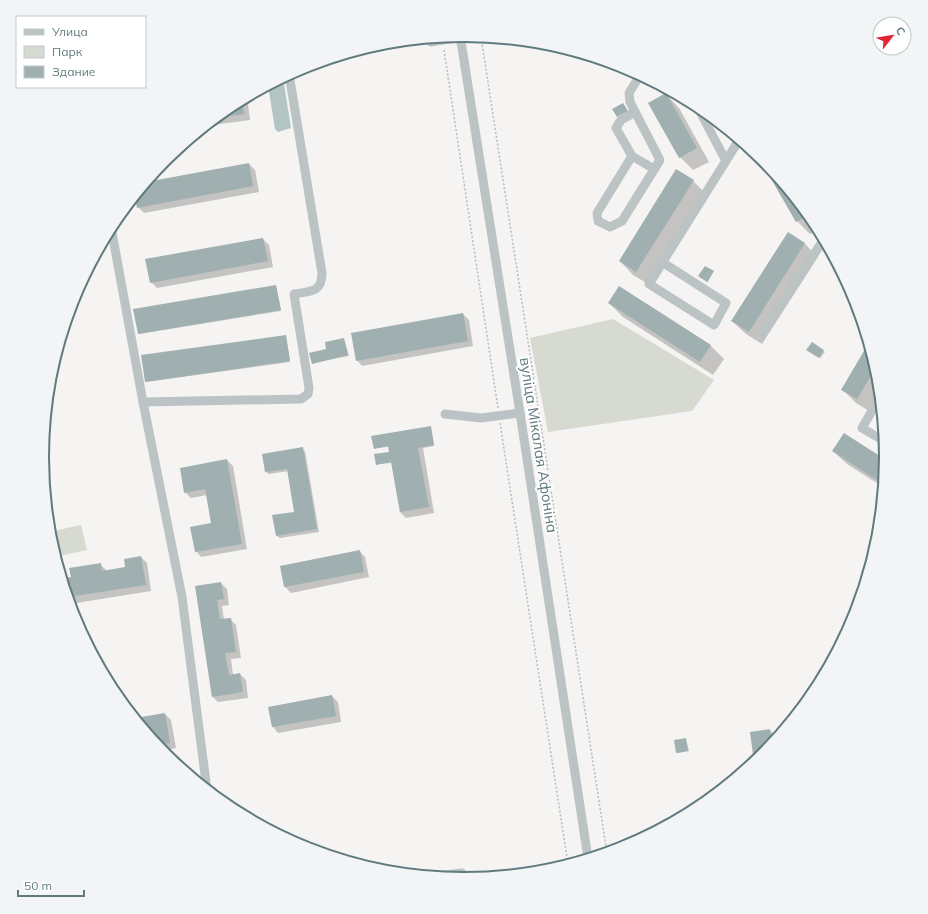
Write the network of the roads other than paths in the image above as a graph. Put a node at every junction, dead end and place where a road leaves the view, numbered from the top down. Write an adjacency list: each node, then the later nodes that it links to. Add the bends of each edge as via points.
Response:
1 (461, 42): 16 (street, вуліца Мікалая Афоніна)
2 (637, 80): 4 (street, via 629,93)
3 (290, 81): 14 (street, via 322,273 322,282 316,290 294,294 308,394 301,399)
4 (635, 112): 7 (street, via 621,120 616,128); 9 (street, via 660,160)
5 (703, 118): 8 (street)
6 (737, 144): 8 (street)
7 (632, 156): 9 (street); 9 (street, via 597,213 598,221 604,225 610,227 622,221)
8 (726, 161): 12 (street)
9 (654, 169)
10 (113, 236): 14 (street)
11 (820, 245): 13 (street)
12 (662, 262): 12 (street, via 649,284 714,325 726,303)
13 (762, 333)
14 (143, 402): 19 (street, via 182,597)
15 (875, 405): 18 (street, via 862,428)
16 (520, 413): 17 (street, via 481,418); 20 (street, вуліца Мікалая Афоніна)
17 (445, 414)
18 (878, 438)
19 (206, 782)
20 (587, 853)

